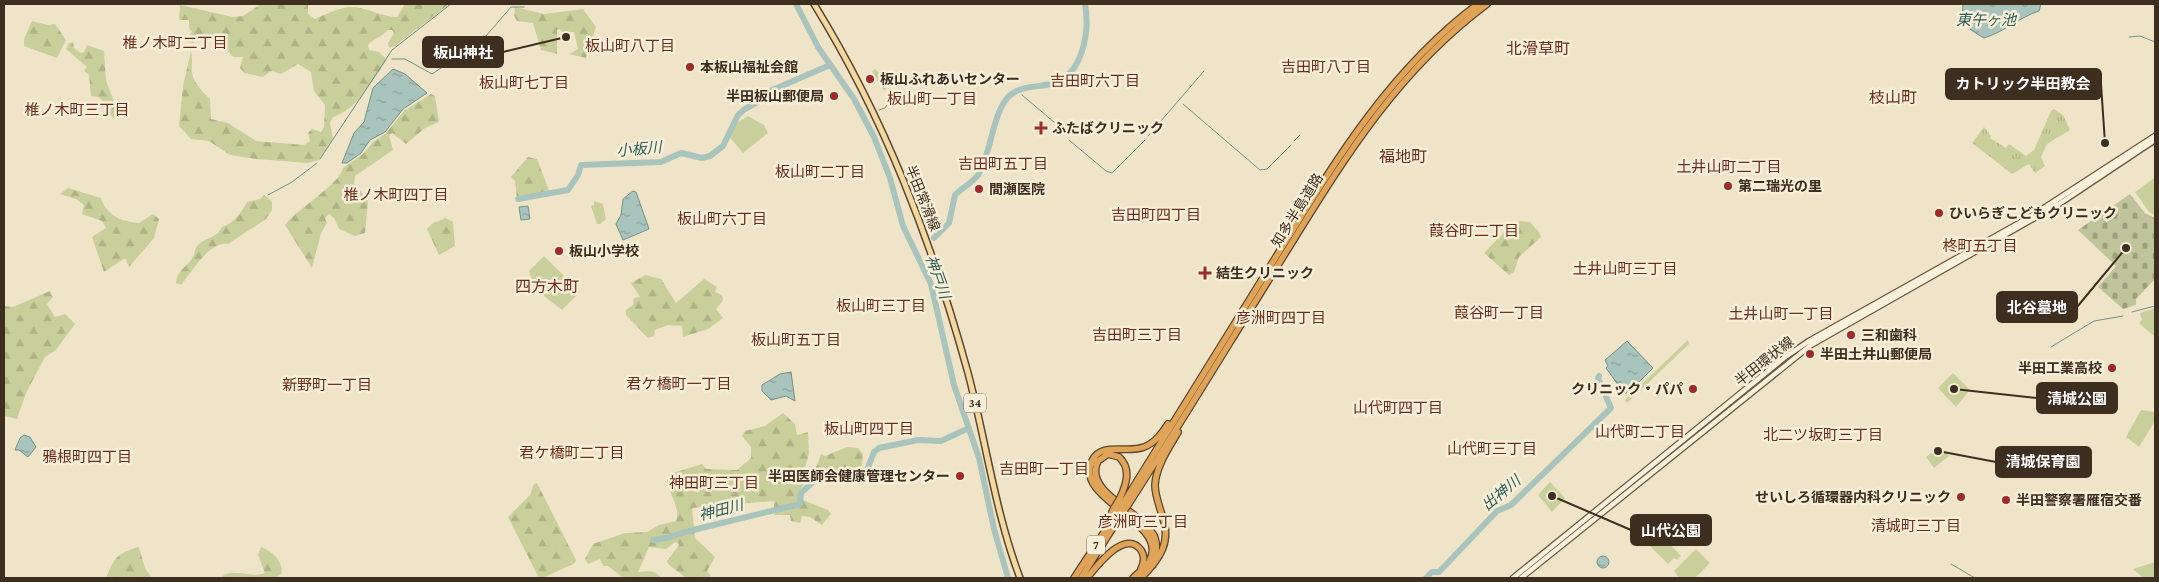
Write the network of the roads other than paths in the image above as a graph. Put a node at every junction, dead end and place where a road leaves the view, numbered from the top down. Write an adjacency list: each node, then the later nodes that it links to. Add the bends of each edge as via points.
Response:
1 (822, 4): 4 (main road)
2 (1478, 4): 7 (highway, 知多半島道路, via 1424,50 1370,112)
3 (1487, 4): 8 (highway, 知多半島道路, via 1434,48 1375,114)
4 (814, 5): 13 (main road, 半田常滑線 / 34, via 889,145 928,239 967,372 1014,561)
5 (2155, 136): 19 (main road, 半田環状線, via 2030,217 1784,358)
6 (2155, 140): 20 (main road, 半田環状線, via 2059,204 1811,345)
7 (1203, 375): 9 (highway, 知多半島道路); 12 (highway, via 1162,434 1152,443 1138,449 1102,451 1091,463 1090,476 1097,489 1149,538 1151,556)
8 (1190, 406): 9 (highway, 知多半島道路); 11 (highway, via 1156,478 1166,538 1162,552)
9 (1124, 502): 10 (highway, 7, bridge); 10 (highway, bridge); 11 (highway, via 1125,466 1119,457 1108,454 1098,461 1096,478 1104,491 1152,534 1156,550)
10 (1118, 511): 14 (highway, 7); 15 (highway, 7)
11 (1152, 566): 18 (highway)
12 (1140, 571): 16 (highway, via 1144,560 1140,550 1126,544 1109,554); 17 (highway)
13 (1022, 578)
14 (1074, 578)
15 (1080, 578)
16 (1087, 578)
17 (1133, 578)
18 (1141, 578)
19 (1513, 578)
20 (1521, 578)

